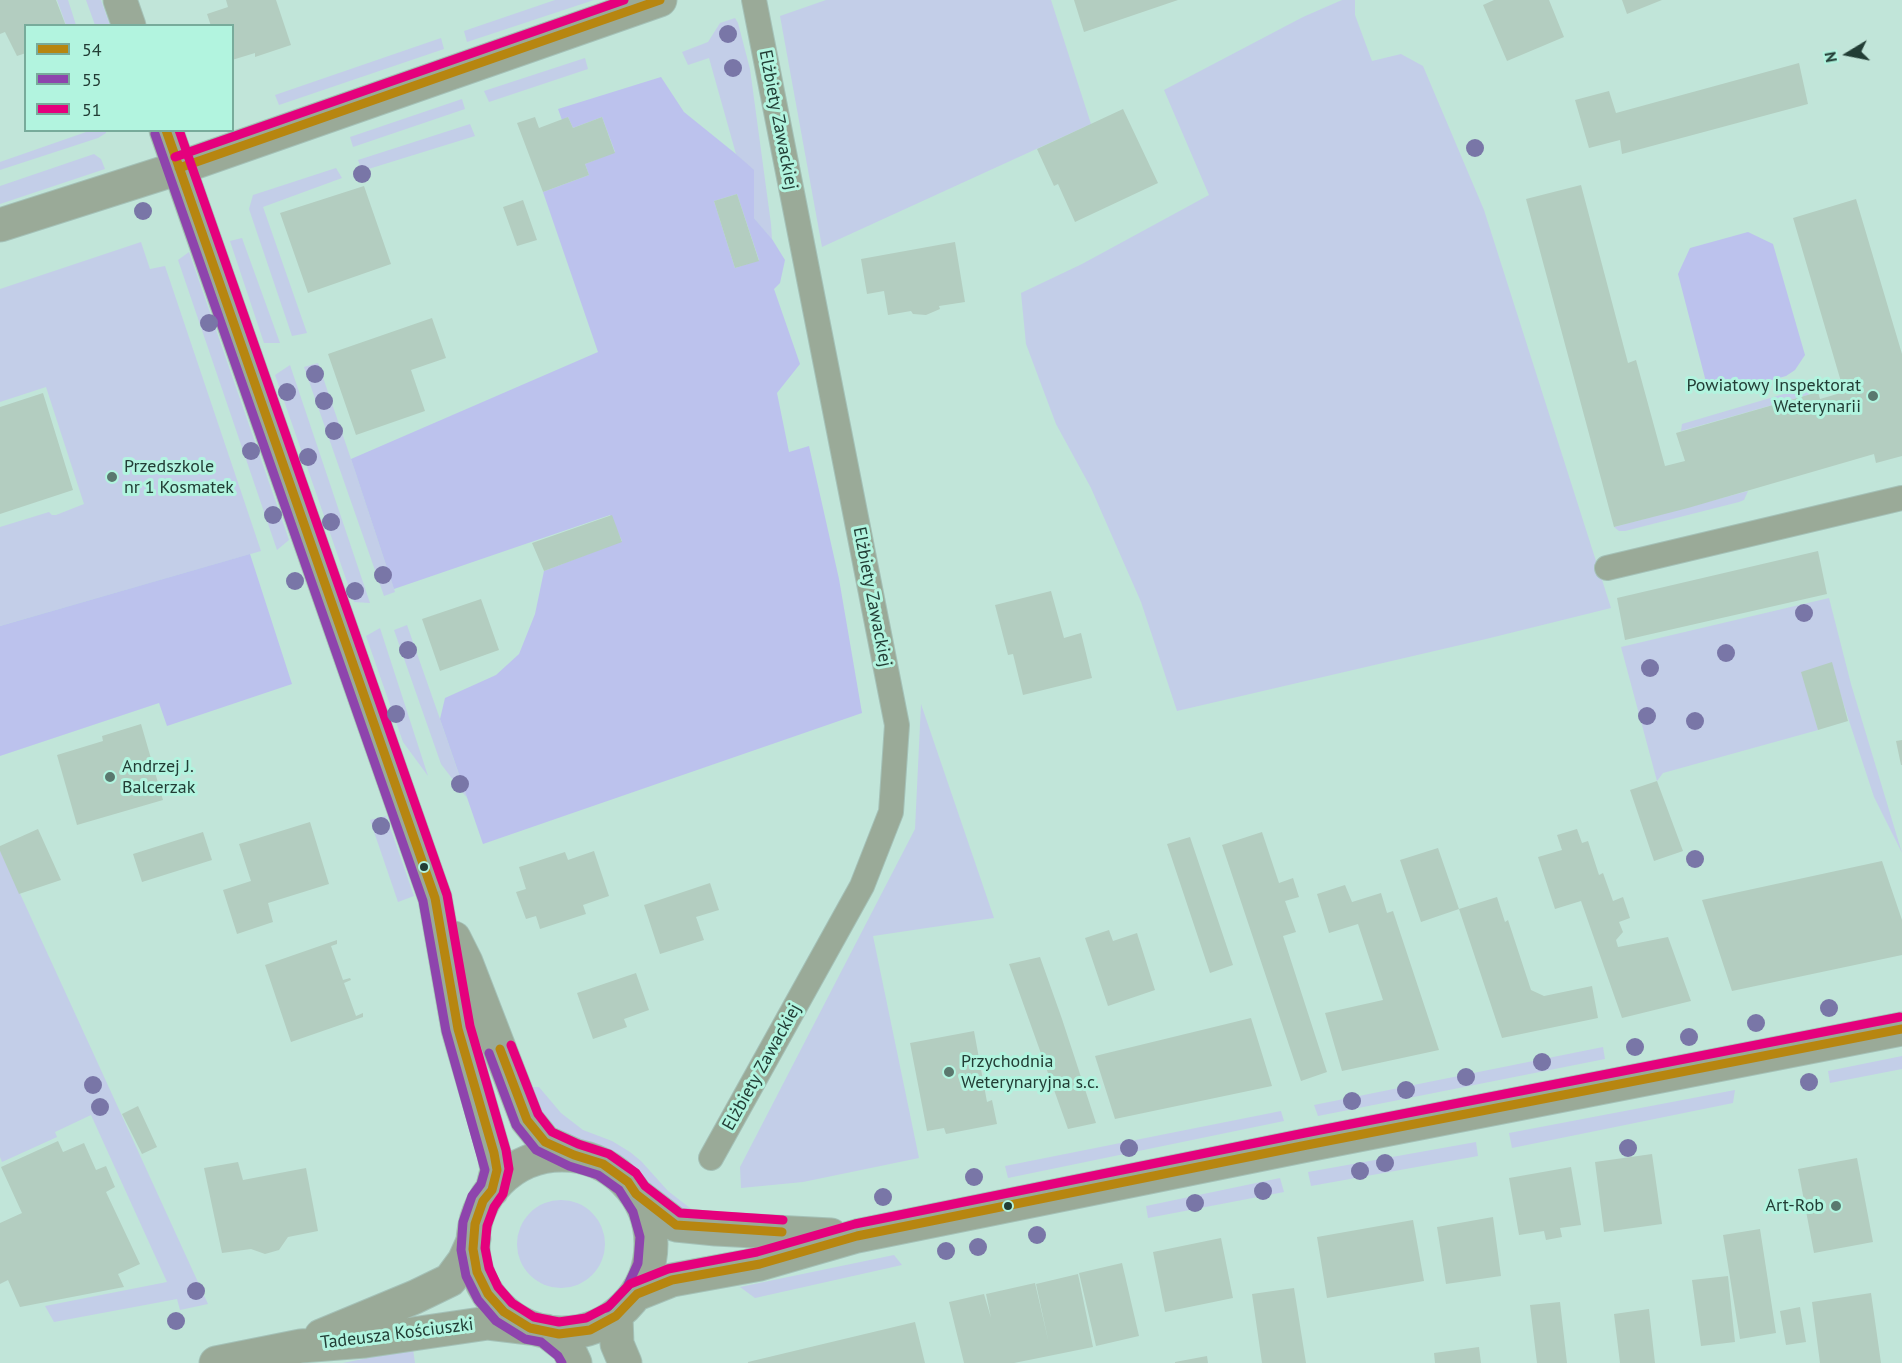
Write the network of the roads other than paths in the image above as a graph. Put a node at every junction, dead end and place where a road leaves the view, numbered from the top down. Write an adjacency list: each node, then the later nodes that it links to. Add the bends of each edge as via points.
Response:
1 (120, 0): 4 (street)
2 (660, 0): 6 (street)
3 (754, 0): 13 (lane, Elżbiety Zawackiej, via 897,725 891,812 862,886)
4 (128, 24)
5 (167, 132): 6 (street)
6 (179, 168): 7 (street); 10 (street)
7 (0, 225)
8 (1902, 498): 9 (lane)
9 (1607, 568)
10 (435, 898): 12 (street, via 466,962 527,1120 545,1142); 14 (street, via 458,1029 494,1153 497,1170)
11 (1902, 1029): 16 (street)
12 (574, 1155): 14 (street, via 544,1156 516,1167); 15 (street, via 603,1164 628,1182)
13 (711, 1158)
14 (492, 1190): 17 (street, via 483,1201)
15 (636, 1194): 16 (street, via 676,1225); 18 (street, via 645,1207 652,1236 650,1266)
16 (857, 1236): 18 (street, via 760,1264 672,1280)
17 (474, 1239): 19 (street, via 477,1272 488,1294 504,1312); 20 (street, Tadeusza Kościuszki, via 450,1280)
18 (627, 1305): 19 (street, via 590,1330 559,1334); 23 (street, via 617,1344)
19 (538, 1329): 20 (street, Tadeusza Kościuszki, via 489,1323); 22 (street, via 568,1348)
20 (301, 1346): 21 (street, Tadeusza Kościuszki)
21 (216, 1363)
22 (575, 1363)
23 (625, 1363)

